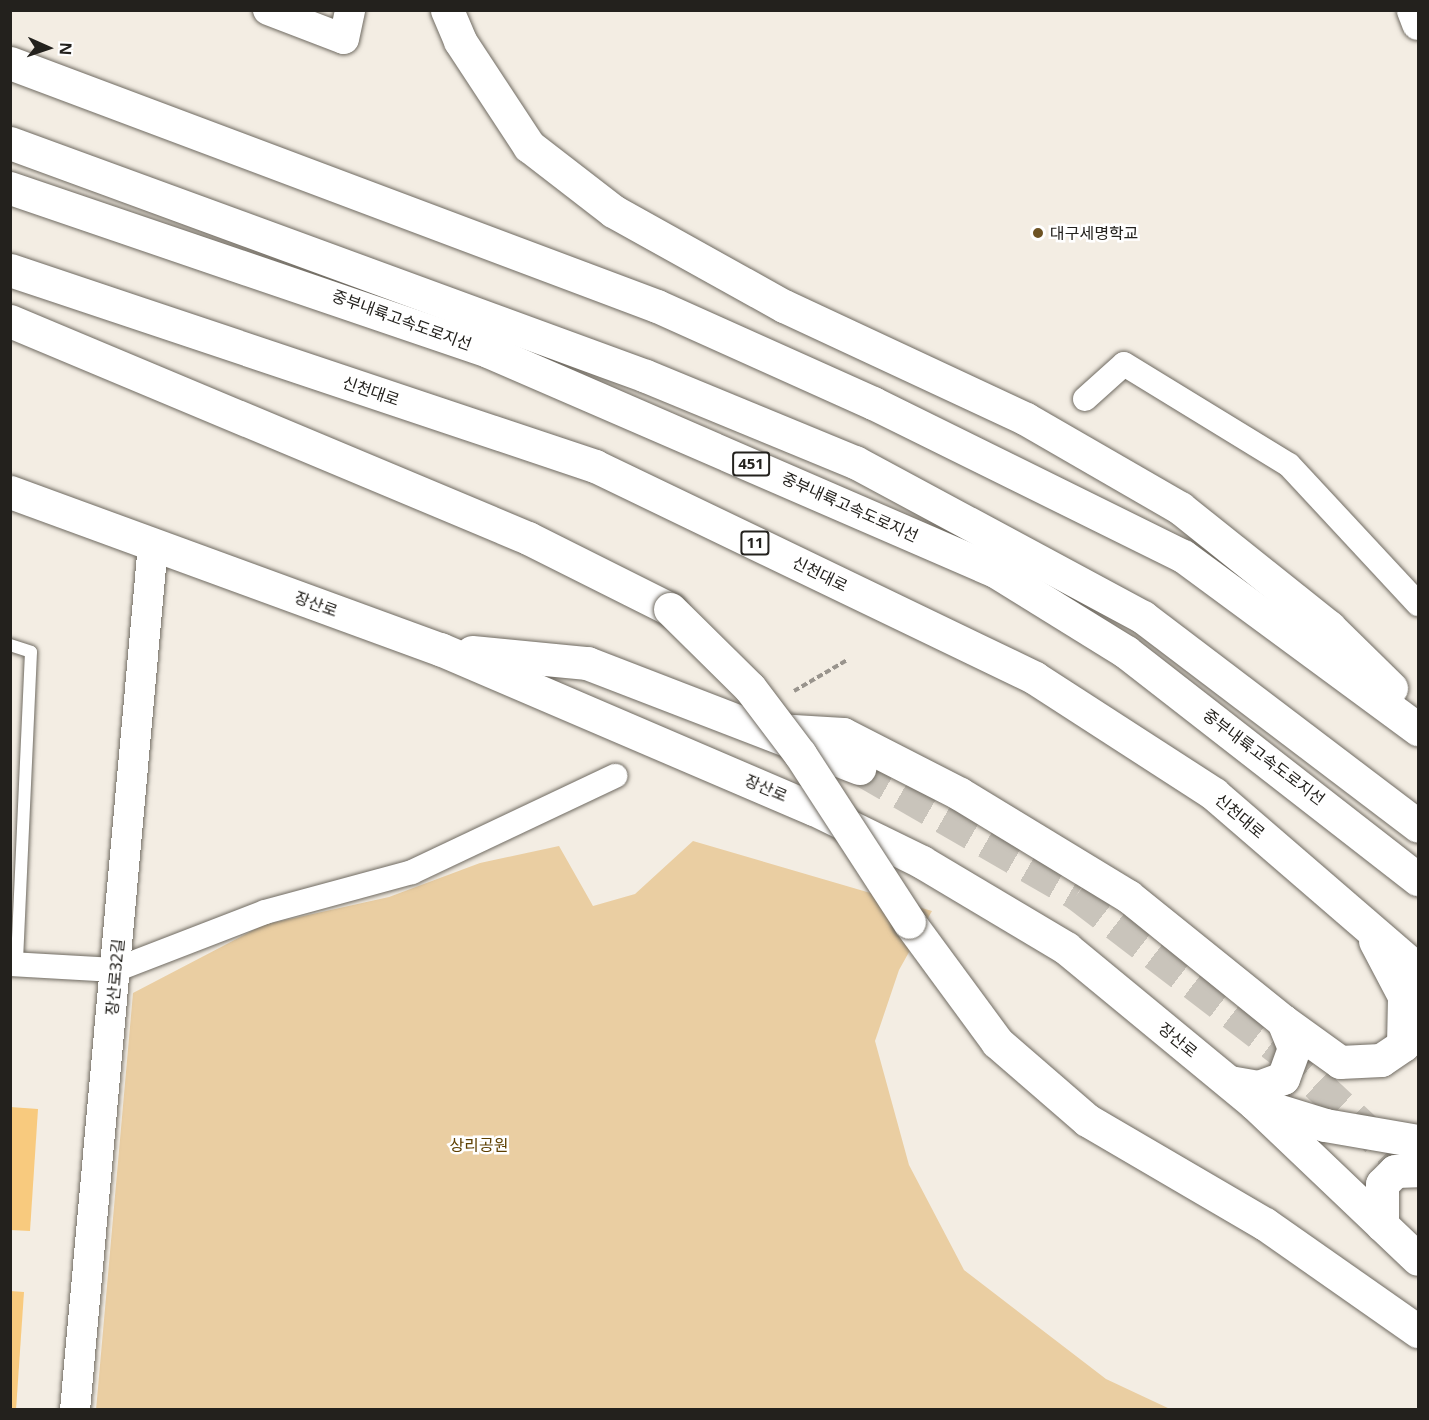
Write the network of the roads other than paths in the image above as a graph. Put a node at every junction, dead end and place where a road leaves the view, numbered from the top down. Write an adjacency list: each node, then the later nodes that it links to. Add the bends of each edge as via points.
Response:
1 (268, 10): 2 (street, via 344,39)
2 (350, 10)
3 (447, 10): 17 (main road, via 460,41 530,146 613,211 784,306 1026,419 1180,508 1329,627)
4 (1413, 10): 5 (main road)
5 (1419, 22)
6 (10, 63): 19 (main road, via 657,306 873,403 1183,556)
7 (10, 142): 22 (main road, 중부내륙고속도로지선 / 451, via 646,376 855,462 1143,617)
8 (10, 188): 23 (main road, 중부내륙고속도로지선 / 451, via 488,351 994,571 1126,652)
9 (10, 270): 24 (main road, 신천대로 / 11, via 595,466 1024,673 1214,794)
10 (10, 321): 35 (main road, bridge, via 528,538 670,609 750,688 800,754 909,922 997,1041 1087,1120 1265,1224)
11 (1085, 399): 14 (street, via 1124,364 1289,465)
12 (10, 492): 13 (main road, 장산로)
13 (153, 545): 16 (main road, 장산로); 26 (street, 장산로32길)
14 (1419, 604)
15 (10, 645): 25 (lane, via 31,652)
16 (440, 649): 18 (main road, via 587,663); 29 (main road, 장산로, via 814,809 922,862 1066,948)
17 (1419, 714)
18 (760, 729): 20 (main road); 28 (main road, via 843,734 960,794 1128,896)
19 (1419, 729)
20 (859, 768)
21 (615, 776): 26 (street, via 412,872 265,912)
22 (1419, 826)
23 (1419, 879)
24 (1367, 926): 27 (main road, 신천대로 / 11); 28 (main road, via 1404,996 1403,1045 1380,1060 1340,1062)
25 (14, 964): 26 (street)
26 (115, 970): 36 (street, 장산로32길)
27 (1419, 970)
28 (1282, 1021): 29 (main road, via 1294,1048 1283,1078 1258,1087)
29 (1229, 1082): 30 (main road, 장산로)
30 (1254, 1103): 31 (main road, via 1324,1125); 33 (main road, 장산로)
31 (1419, 1141)
32 (1419, 1170): 33 (main road, via 1395,1171 1382,1184)
33 (1382, 1225): 34 (main road, 장산로)
34 (1419, 1259)
35 (1419, 1331)
36 (75, 1410)

